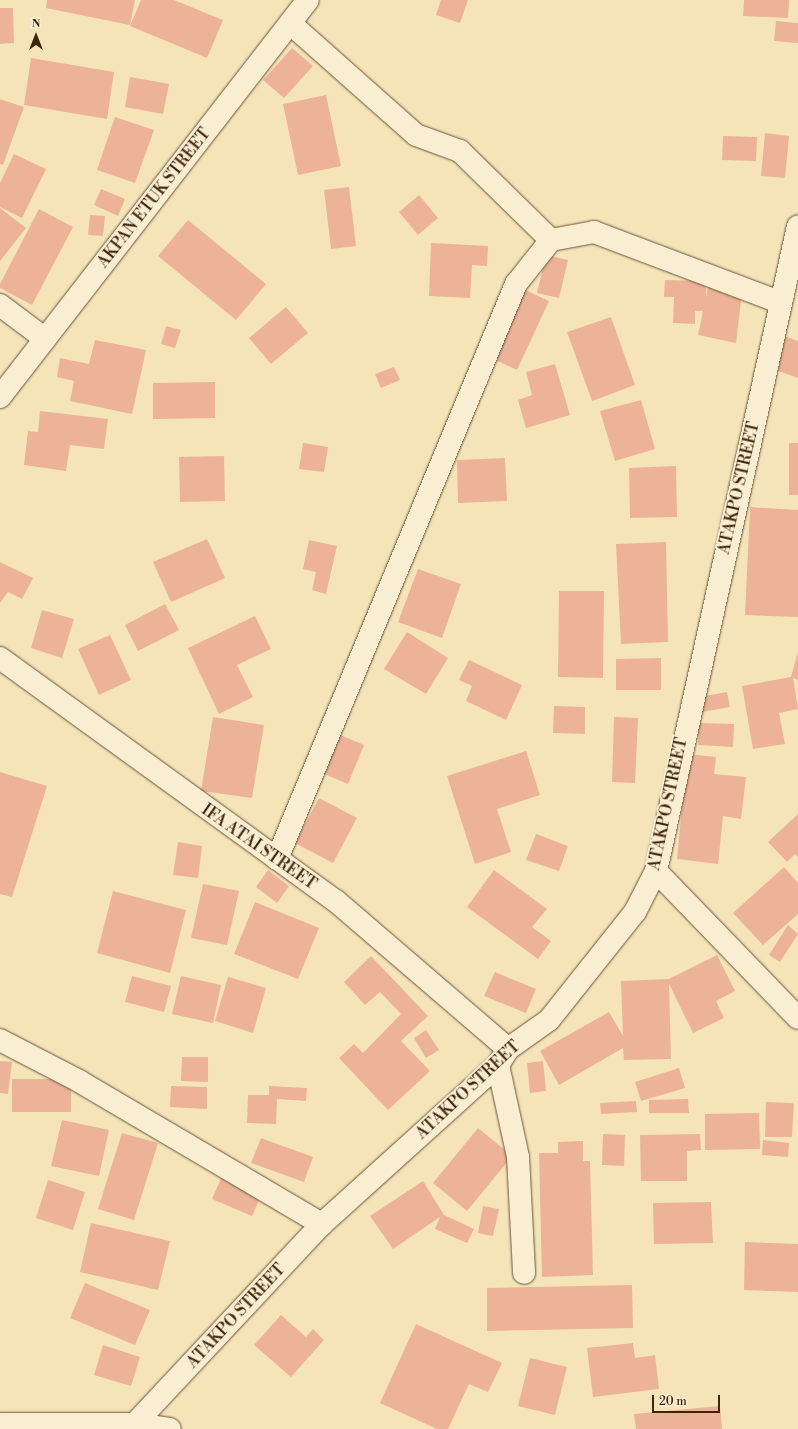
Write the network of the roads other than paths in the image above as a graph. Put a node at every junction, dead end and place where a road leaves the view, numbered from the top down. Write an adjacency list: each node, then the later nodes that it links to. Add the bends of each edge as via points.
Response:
1 (308, 0): 2 (street, AKPAN ETUK STREET)
2 (291, 24): 4 (street, via 416,134 460,151); 7 (street, AKPAN ETUK STREET)
3 (798, 226): 5 (street, ATAKPO STREET)
4 (552, 240): 5 (street, via 594,232); 10 (street, via 516,284)
5 (779, 302): 11 (street, ATAKPO STREET)
6 (0, 305): 7 (street)
7 (44, 338): 8 (street, AKPAN ETUK STREET)
8 (0, 397)
9 (0, 658): 10 (street, IFA ATAI STREET)
10 (277, 859): 14 (street, IFA ATAI STREET, via 341,906)
11 (656, 871): 12 (street); 14 (street, ATAKPO STREET, via 636,912 596,966 549,1020)
12 (798, 1018)
13 (0, 1040): 15 (street, via 79,1081)
14 (503, 1057): 15 (street, ATAKPO STREET); 16 (street, via 518,1157)
15 (322, 1224): 18 (street, ATAKPO STREET)
16 (524, 1273)
17 (0, 1424): 18 (street)
18 (132, 1427): 19 (street)
19 (170, 1429)

